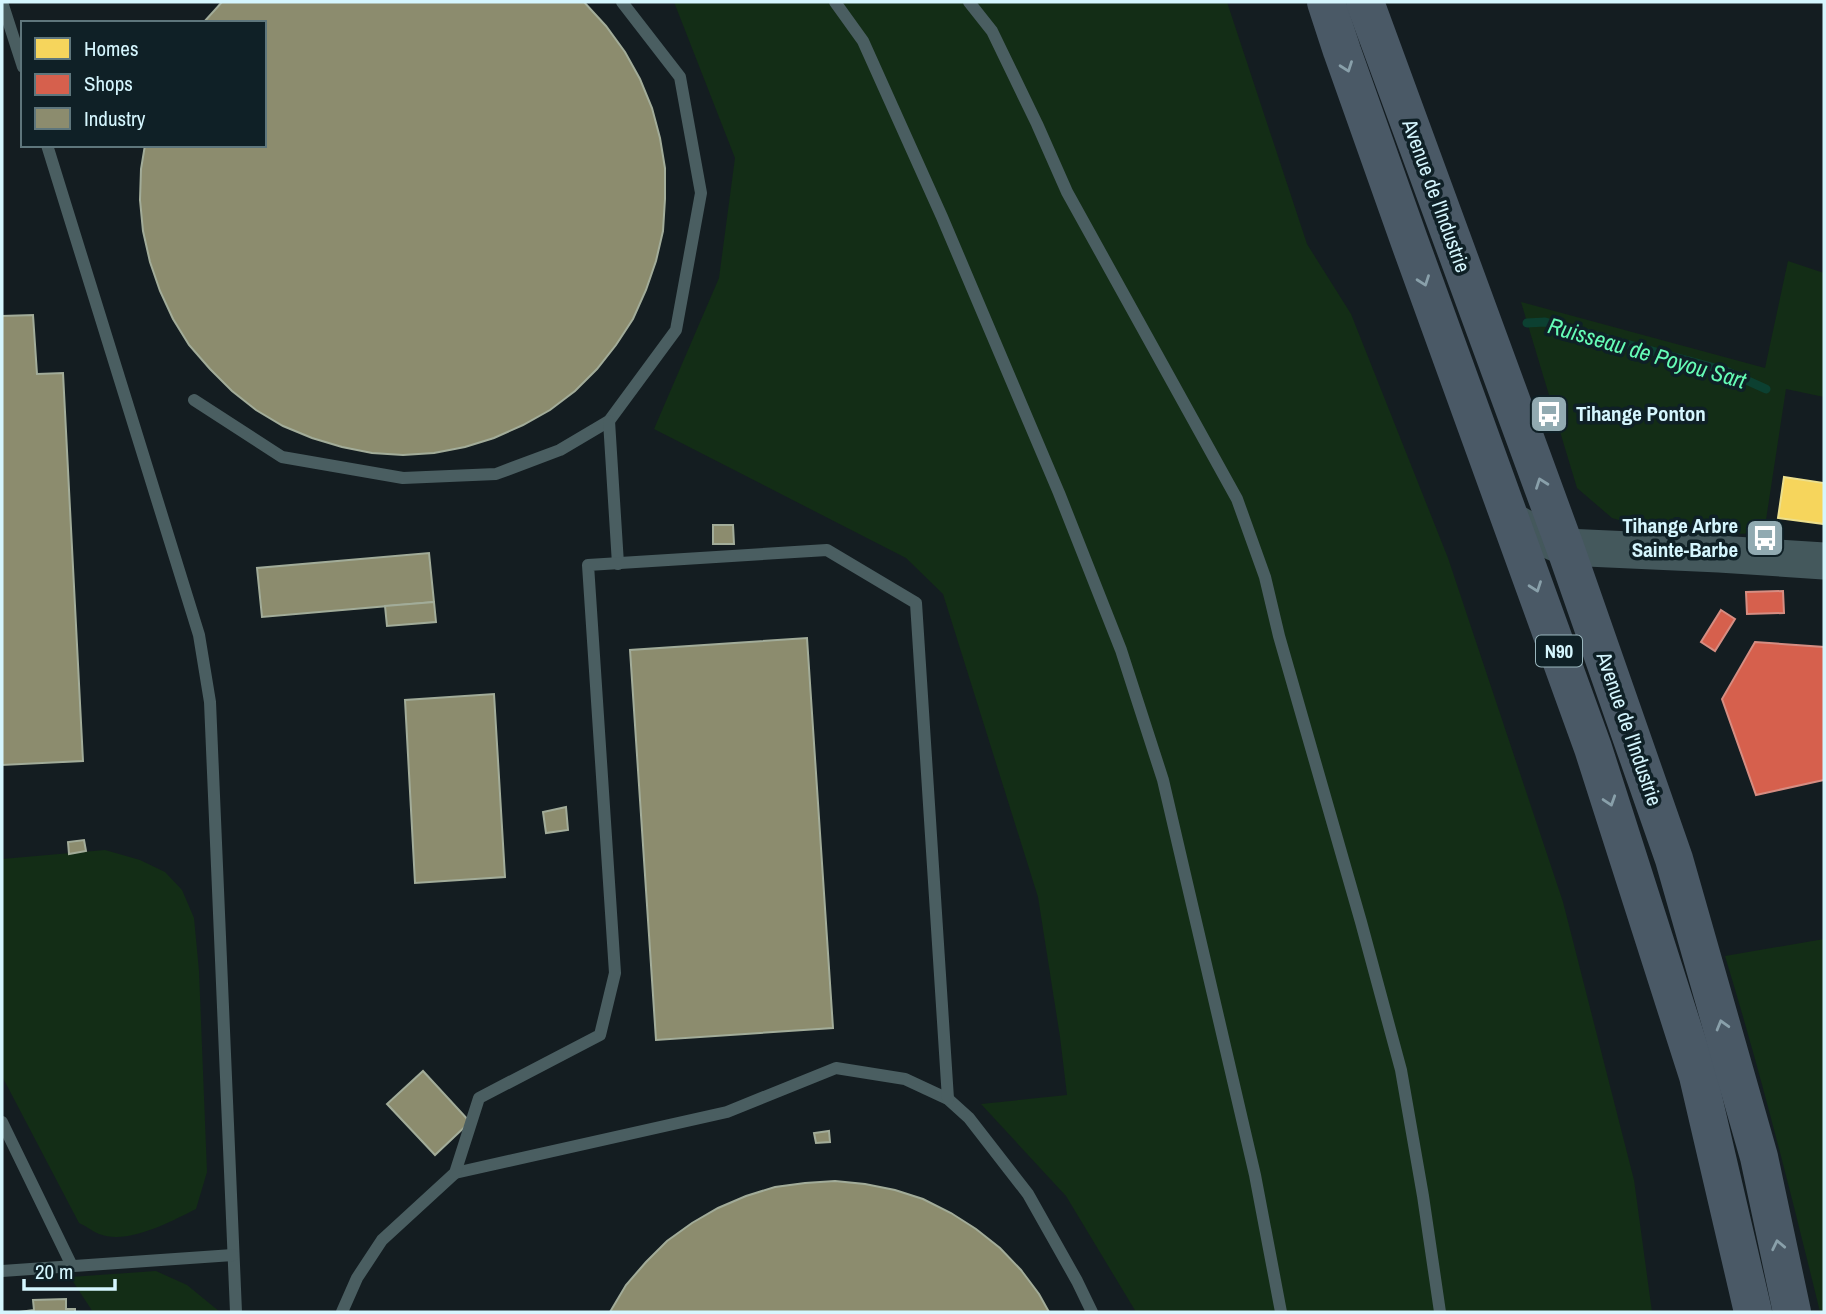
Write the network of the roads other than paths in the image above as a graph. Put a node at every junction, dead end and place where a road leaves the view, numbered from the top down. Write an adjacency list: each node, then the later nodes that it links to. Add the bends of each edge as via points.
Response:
1 (2, 2): 7 (lane)
2 (622, 2): 10 (lane, via 680,77 701,193 676,330)
3 (835, 2): 24 (lane, via 863,41 937,205 1121,650 1163,780 1255,1175)
4 (970, 2): 25 (lane, via 992,31 1067,192 1237,499 1247,525 1401,1070)
5 (1326, 2): 11 (main road, Avenue de l'Industrie / N90, one-way to 11)
6 (1364, 2): 12 (main road, Avenue de l'Industrie / N90, one-way to 6)
7 (21, 61)
8 (48, 147): 18 (lane, via 201,648 210,702)
9 (194, 400): 10 (lane, via 282,457 402,478 496,474 560,450)
10 (609, 421): 14 (lane)
11 (1512, 521): 12 (street); 26 (main road, Avenue de l'Industrie / N90, one-way to 26, via 1593,748 1698,1076)
12 (1565, 547): 13 (street); 27 (main road, Avenue de l'Industrie / N90, one-way to 12, via 1759,1157 1674,859)
13 (1824, 561)
14 (618, 564): 15 (lane, via 827,550 916,603); 17 (lane, via 588,565 615,973 600,1035 479,1098)
15 (948, 1098): 17 (lane, via 905,1079 836,1068 727,1112); 23 (lane, via 970,1118 1028,1194)
16 (2, 1122): 19 (lane)
17 (455, 1173): 22 (lane, via 382,1240)
18 (233, 1255): 19 (lane); 21 (lane)
19 (72, 1266): 20 (lane)
20 (2, 1271)
21 (236, 1312)
22 (342, 1312)
23 (1092, 1312)
24 (1281, 1312)
25 (1440, 1312)
26 (1754, 1312)
27 (1792, 1312)

